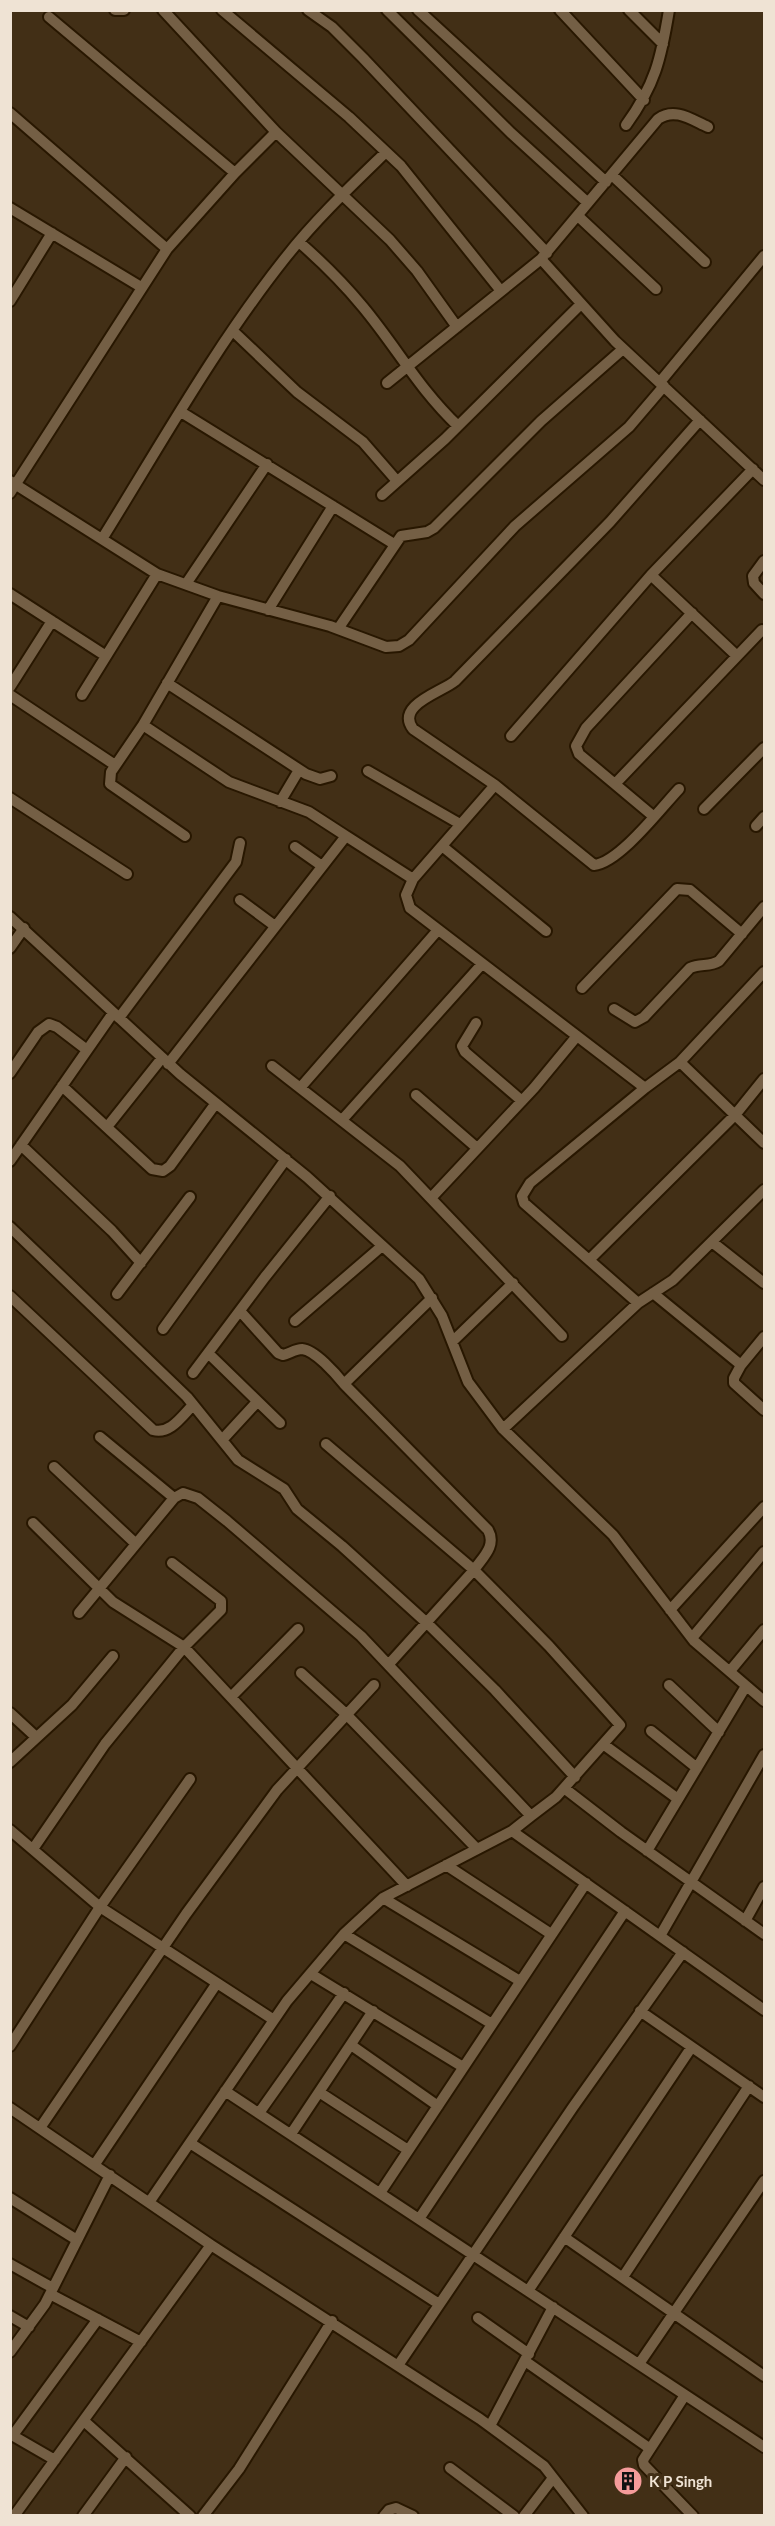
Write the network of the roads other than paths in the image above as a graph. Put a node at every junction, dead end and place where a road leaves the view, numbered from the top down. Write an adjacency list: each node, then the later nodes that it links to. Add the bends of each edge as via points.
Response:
1 (115, 10): 2 (street)
2 (124, 10)
3 (163, 10): 17 (street)
4 (222, 10): 18 (street)
5 (308, 10): 28 (street, via 363,58)
6 (387, 10): 22 (street)
7 (418, 10): 20 (street)
8 (560, 10): 13 (street)
9 (629, 10): 12 (street)
10 (669, 10): 12 (street)
11 (49, 17): 19 (street)
12 (663, 44): 13 (street)
13 (644, 100): 15 (street)
14 (10, 113): 27 (street)
15 (626, 125)
16 (708, 127): 20 (street, via 678,114 666,114)
17 (276, 132): 19 (street); 21 (street)
18 (386, 152): 21 (street); 33 (street, via 434,204)
19 (234, 173): 27 (street)
20 (609, 178): 22 (street); 30 (street)
21 (343, 194): 26 (street); 36 (street, via 417,271)
22 (588, 203): 24 (street)
23 (10, 208): 25 (street)
24 (578, 216): 28 (street); 32 (street)
25 (52, 233): 31 (street); 34 (street)
26 (299, 242): 37 (street); 39 (street, via 365,309)
27 (167, 249): 31 (street)
28 (544, 256): 33 (street); 35 (street)
29 (765, 256): 41 (street)
30 (705, 262)
31 (141, 287): 49 (street)
32 (656, 290)
33 (501, 291): 36 (street)
34 (11, 299)
35 (581, 303): 38 (street); 44 (street)
36 (457, 327): 39 (street)
37 (233, 331): 42 (street); 48 (street, via 297,392 363,442)
38 (623, 349): 41 (street); 53 (street, via 541,421 434,528 406,534)
39 (406, 368): 40 (street); 44 (street)
40 (387, 383)
41 (662, 384): 43 (street); 64 (street, via 629,427 515,526 409,639 386,648)
42 (181, 412): 45 (street); 52 (street)
43 (700, 420): 46 (street); 80 (street, via 610,522 455,681 410,711 413,729)
44 (458, 426): 48 (street)
45 (267, 464): 51 (street); 57 (street)
46 (753, 469): 47 (street); 56 (street)
47 (765, 480)
48 (398, 481): 50 (street)
49 (12, 486): 52 (street)
50 (382, 495)
51 (333, 506): 53 (street); 61 (street)
52 (102, 539): 55 (street)
53 (394, 544): 64 (street)
54 (765, 561): 59 (street, via 753,576 754,583)
55 (158, 574): 57 (street); 66 (street)
56 (651, 575): 62 (street); 73 (street)
57 (186, 584): 60 (street)
58 (10, 594): 63 (street)
59 (765, 594)
60 (218, 596): 61 (street); 68 (street)
61 (268, 610): 64 (street)
62 (692, 613): 67 (street); 79 (street, via 578,739 579,754)
63 (52, 621): 66 (street); 69 (street)
64 (338, 629)
65 (762, 630): 67 (street)
66 (106, 656): 71 (street)
67 (736, 656): 79 (street)
68 (167, 683): 72 (street); 76 (street)
69 (10, 687)
70 (10, 695): 75 (street)
71 (82, 695)
72 (143, 725): 75 (street); 83 (street, via 229,782)
73 (511, 736)
74 (765, 748): 84 (street)
75 (116, 765): 89 (street, via 110,784)
76 (298, 770): 78 (street, via 320,779); 83 (street)
77 (368, 771): 87 (street)
78 (331, 776)
79 (615, 784): 85 (street)
80 (495, 785): 85 (street, via 594,865 618,854); 87 (street)
81 (680, 789): 85 (street)
82 (10, 798): 95 (street)
83 (280, 802): 90 (street, via 309,812)
84 (704, 809)
85 (653, 816)
86 (765, 817): 88 (street)
87 (460, 825): 92 (street)
88 (756, 826)
89 (185, 836)
90 (346, 836): 94 (street); 96 (street)
91 (240, 843): 110 (street, via 236,862)
92 (442, 846): 96 (street); 103 (street)
93 (295, 847): 94 (street)
94 (322, 866): 100 (street)
95 (127, 874)
96 (413, 879): 102 (street, via 406,901)
97 (240, 900): 100 (street)
98 (765, 907): 104 (street)
99 (10, 917): 101 (street)
100 (275, 926): 114 (street)
101 (24, 928): 105 (street); 110 (street)
102 (438, 930): 106 (street); 120 (street)
103 (546, 931)
104 (742, 934): 108 (street, via 690,890 677,889); 109 (street, via 719,961 690,968 638,1021)
105 (10, 948)
106 (482, 964): 112 (street); 126 (street)
107 (765, 972): 115 (street)
108 (582, 988)
109 (614, 1009)
110 (116, 1015): 113 (street); 114 (street)
111 (476, 1023): 123 (street, via 462,1046 465,1052)
112 (577, 1036): 121 (street); 123 (street)
113 (87, 1050): 117 (street, via 57,1027 44,1026); 119 (street)
114 (165, 1061): 124 (street); 127 (street)
115 (680, 1062): 121 (street); 125 (street)
116 (272, 1066): 120 (street)
117 (10, 1073)
118 (765, 1079): 125 (street)
119 (62, 1086): 127 (street); 129 (street)
120 (300, 1088): 126 (street)
121 (645, 1088): 140 (street, via 524,1190 522,1196 524,1203)
122 (416, 1095): 130 (street)
123 (522, 1101): 130 (street)
124 (216, 1103): 127 (street, via 163,1171 152,1169); 131 (street)
125 (735, 1115): 128 (street); 140 (street)
126 (342, 1120): 136 (street, via 400,1166)
127 (107, 1127)
128 (765, 1143)
129 (21, 1145): 132 (street); 141 (street)
130 (477, 1148): 136 (street)
131 (286, 1159): 134 (street); 151 (street)
132 (10, 1161)
133 (765, 1190): 138 (street)
134 (330, 1196): 139 (street); 149 (street)
135 (190, 1197): 141 (street)
136 (431, 1198): 142 (street)
137 (10, 1227): 160 (street)
138 (712, 1242): 143 (street); 144 (street, via 673,1280)
139 (382, 1246): 147 (street, via 419,1279); 150 (street)
140 (589, 1260): 148 (street)
141 (141, 1263): 145 (street)
142 (513, 1283): 152 (street); 154 (street)
143 (765, 1283)
144 (653, 1293): 148 (street); 156 (street)
145 (117, 1294)
146 (10, 1296): 160 (street, via 153,1430 169,1429)
147 (432, 1298): 154 (street); 158 (street)
148 (638, 1303): 163 (street)
149 (240, 1311): 155 (street); 158 (street, via 278,1353 307,1351 332,1369)
150 (295, 1322)
151 (163, 1329)
152 (562, 1336)
153 (765, 1337): 156 (street)
154 (453, 1341): 163 (street, via 468,1382)
155 (208, 1353): 157 (street); 159 (street)
156 (741, 1365): 161 (street, via 734,1383)
157 (193, 1373)
158 (344, 1384): 174 (street, via 488,1530 491,1546)
159 (257, 1402): 162 (street); 165 (street)
160 (193, 1405): 165 (street)
161 (765, 1410)
162 (279, 1423)
163 (503, 1429): 176 (street, via 613,1535)
164 (100, 1437): 168 (street)
165 (222, 1440): 178 (street, via 238,1460 284,1489 297,1509)
166 (326, 1444): 174 (street)
167 (54, 1467): 171 (street)
168 (174, 1498): 171 (street); 184 (street, via 183,1493 198,1498)
169 (765, 1507): 176 (street)
170 (33, 1523): 175 (street)
171 (136, 1544): 175 (street)
172 (765, 1552): 181 (street)
173 (172, 1563): 182 (street, via 221,1601 218,1614)
174 (474, 1570): 178 (street); 197 (street, via 620,1725)
175 (99, 1588): 177 (street); 182 (street, via 127,1613)
176 (670, 1610): 181 (street)
177 (79, 1613)
178 (428, 1624): 184 (street); 202 (street)
179 (298, 1629): 190 (street)
180 (765, 1630): 185 (street)
181 (692, 1638): 185 (street)
182 (184, 1647): 190 (street); 209 (street, via 105,1744)
183 (113, 1656): 196 (street, via 72,1705)
184 (389, 1664): 206 (street)
185 (730, 1671): 189 (street)
186 (301, 1673): 193 (street)
187 (669, 1684): 195 (street)
188 (374, 1685): 193 (street)
189 (746, 1686): 191 (street); 195 (street)
190 (231, 1697): 200 (street)
191 (764, 1699)
192 (10, 1713): 196 (street)
193 (346, 1714): 200 (street); 210 (street)
194 (651, 1731): 201 (street)
195 (719, 1732): 201 (street)
196 (36, 1737): 199 (street)
197 (603, 1744): 202 (street); 205 (street)
198 (765, 1755): 213 (street)
199 (10, 1762)
200 (296, 1766): 215 (street); 225 (street)
201 (697, 1768): 205 (street)
202 (575, 1777): 204 (street)
203 (190, 1779): 218 (street)
204 (564, 1788): 206 (street); 211 (street)
205 (678, 1798): 211 (street)
206 (531, 1816): 208 (street)
207 (10, 1830): 209 (street)
208 (512, 1831): 210 (street); 214 (street)
209 (33, 1849): 218 (street)
210 (477, 1849): 212 (street)
211 (647, 1851): 213 (street)
212 (446, 1865): 215 (street); 222 (street)
213 (691, 1882): 220 (street); 224 (street)
214 (585, 1883): 219 (street); 222 (street)
215 (408, 1886): 217 (street)
216 (765, 1887): 220 (street)
217 (383, 1898): 221 (street); 228 (street)
218 (100, 1907): 225 (street); 237 (street)
219 (625, 1911): 224 (street); 257 (street)
220 (746, 1921): 223 (street)
221 (344, 1934): 227 (street); 235 (street)
222 (551, 1934): 228 (street)
223 (765, 1934)
224 (660, 1936): 226 (street)
225 (163, 1948): 229 (street); 247 (street)
226 (683, 1952): 231 (street); 232 (street)
227 (311, 1974): 230 (street); 234 (street)
228 (520, 1981): 235 (street)
229 (217, 1983): 234 (street); 251 (street)
230 (344, 1994): 233 (street); 246 (street)
231 (765, 2010)
232 (640, 2011): 238 (street); 261 (street)
233 (373, 2012): 236 (street); 239 (street)
234 (274, 2020): 241 (street)
235 (492, 2024): 239 (street)
236 (351, 2045): 242 (street); 244 (street)
237 (10, 2046)
238 (691, 2048): 240 (street); 258 (street)
239 (463, 2067): 244 (street)
240 (749, 2086): 243 (street); 263 (street)
241 (225, 2091): 246 (street); 249 (street)
242 (319, 2092): 248 (street); 250 (street)
243 (765, 2097)
244 (438, 2106): 250 (street)
245 (10, 2108): 247 (street)
246 (259, 2113): 248 (street)
247 (40, 2128): 251 (street)
248 (291, 2134): 254 (street)
249 (190, 2142): 256 (street); 266 (street)
250 (408, 2150): 254 (street)
251 (94, 2164): 252 (street)
252 (110, 2175): 256 (street); 259 (street)
253 (765, 2181): 268 (street)
254 (380, 2193): 257 (street)
255 (10, 2198): 259 (street)
256 (150, 2201): 260 (street)
257 (419, 2219): 261 (street)
258 (564, 2237): 263 (street); 265 (street)
259 (77, 2240): 264 (street)
260 (211, 2245): 272 (street); 274 (street)
261 (472, 2254): 265 (street); 266 (street)
262 (10, 2264): 264 (street)
263 (622, 2277): 268 (street)
264 (51, 2291): 271 (street); 273 (street)
265 (528, 2291): 267 (street)
266 (439, 2304): 277 (street)
267 (553, 2307): 276 (street); 278 (street)
268 (675, 2312): 278 (street); 279 (street)
269 (10, 2316): 273 (street)
270 (478, 2318): 276 (street)
271 (98, 2319): 274 (street); 283 (street)
272 (332, 2321): 277 (street); 293 (street, via 239,2469)
273 (29, 2326): 275 (street)
274 (141, 2342): 281 (street)
275 (10, 2352)
276 (527, 2357): 282 (street); 285 (street)
277 (399, 2364): 282 (street)
278 (639, 2364): 280 (street)
279 (765, 2376)
280 (685, 2395): 284 (street); 285 (street)
281 (84, 2421): 286 (street); 287 (street)
282 (490, 2426): 289 (street, via 544,2466)
283 (12, 2434): 287 (street)
284 (765, 2447)
285 (649, 2448): 299 (street, via 644,2465)
286 (126, 2457): 291 (street); 292 (street)
287 (55, 2460): 290 (street)
288 (450, 2468): 296 (street)
289 (553, 2478): 297 (street); 298 (street)
290 (14, 2516)
291 (83, 2516)
292 (190, 2516)
293 (203, 2516)
294 (384, 2516): 295 (street, via 396,2508)
295 (412, 2516)
296 (514, 2516)
297 (524, 2516)
298 (583, 2516)
299 (693, 2516)

